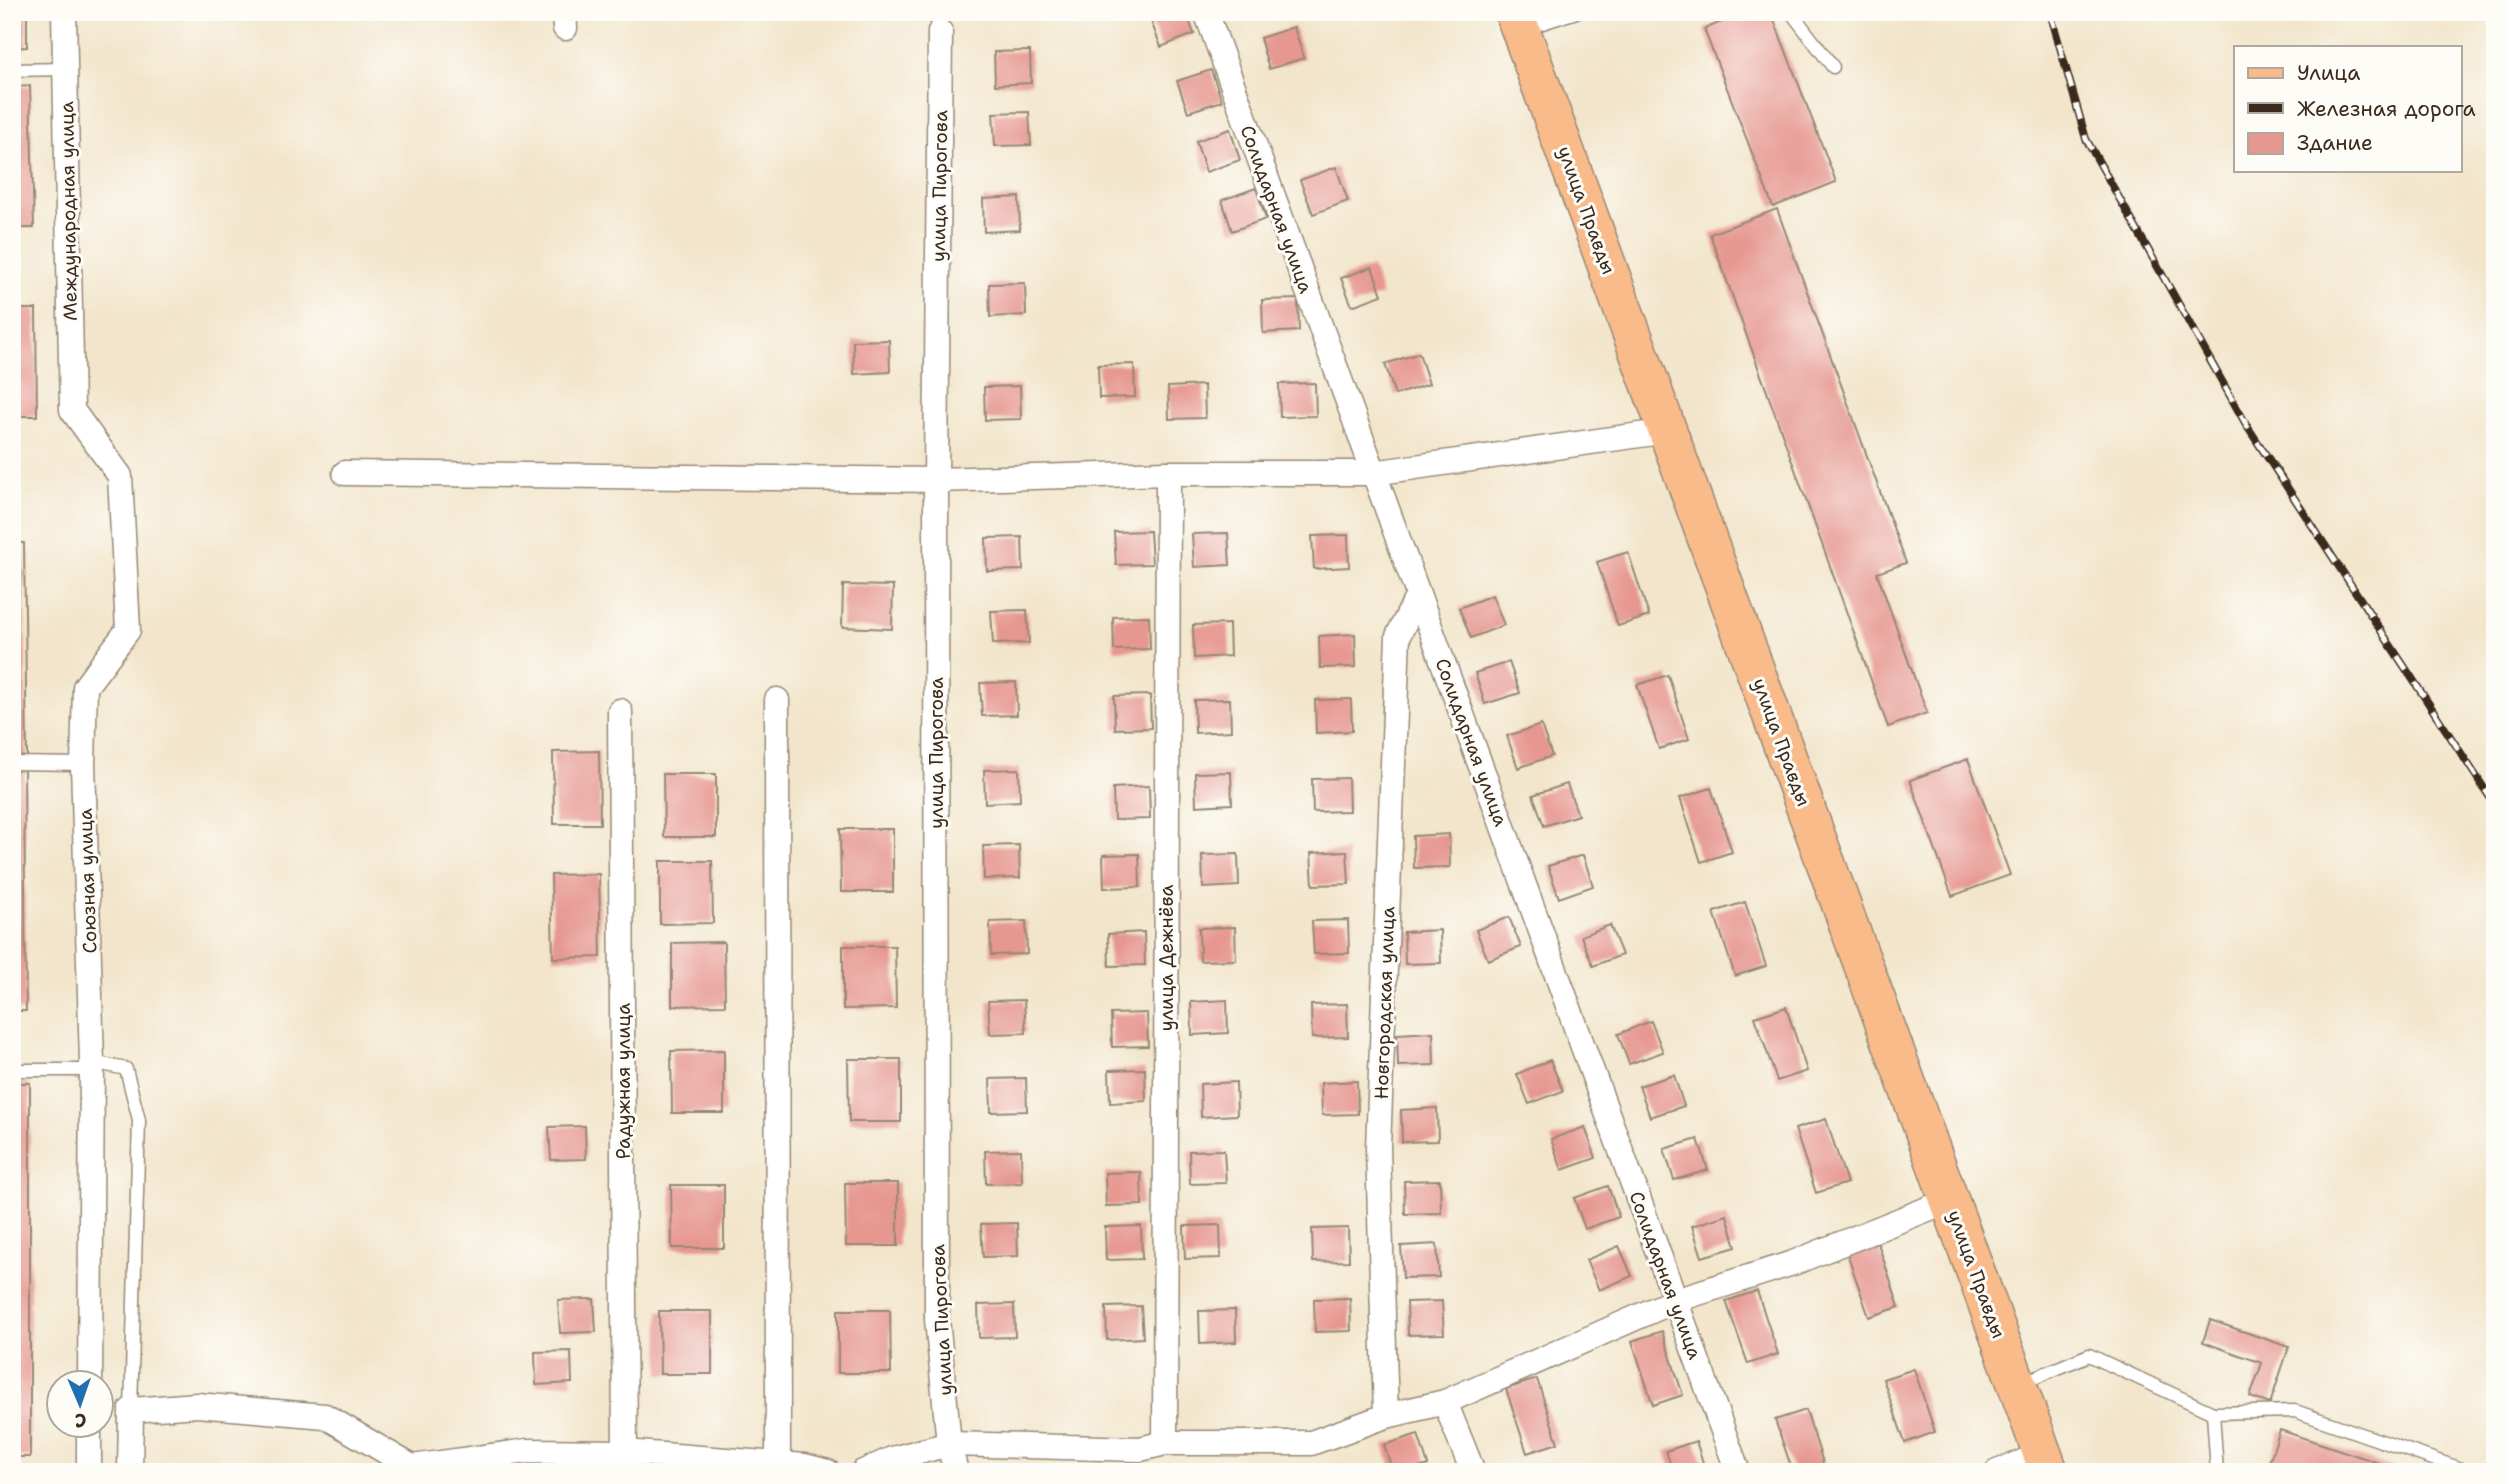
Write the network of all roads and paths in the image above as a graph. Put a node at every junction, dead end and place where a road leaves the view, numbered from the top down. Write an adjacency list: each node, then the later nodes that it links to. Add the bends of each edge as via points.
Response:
1 (64, 12): 8 (street, Международная улица)
2 (1206, 12): 14 (street, Солидарная улица)
3 (1576, 12): 5 (lane)
4 (1791, 12): 7 (lane)
5 (1517, 21): 11 (main road, улица Правды)
6 (940, 32): 15 (street, улица Пирогова)
7 (1833, 67)
8 (65, 69): 9 (lane); 10 (street, Международная улица)
9 (12, 70)
10 (72, 410): 20 (street, Союзная улица, via 120,476 128,630 85,687)
11 (1668, 431): 14 (street); 23 (main road, улица Правды)
12 (345, 473): 15 (street)
13 (1168, 473): 14 (street); 15 (street); 32 (street, улица Дежнёва)
14 (1373, 473): 16 (street, Солидарная улица)
15 (936, 480): 33 (street, улица Пирогова, via 937,1319)
16 (1418, 595): 24 (street, Солидарная улица); 30 (street, Новгородская улица, via 1398,636 1378,1148)
17 (777, 700): 38 (street)
18 (620, 711): 34 (street, Радужная улица)
19 (12, 763): 20 (lane)
20 (83, 764): 21 (street, Союзная улица)
21 (92, 1066): 22 (lane); 25 (street, Союзная улица); 28 (lane, via 126,1069 139,1120)
22 (12, 1070)
23 (1950, 1200): 24 (street, via 1793,1263); 26 (main road, улица Правды)
24 (1676, 1300): 27 (street); 45 (street, Солидарная улица)
25 (89, 1368)
26 (2018, 1385): 29 (lane, via 2089,1355); 37 (main road, улица Правды)
27 (1445, 1402): 30 (street); 44 (street)
28 (131, 1410): 36 (street, via 197,1405 325,1416 412,1468); 40 (street)
29 (2213, 1413): 47 (lane); 48 (lane, via 2295,1411)
30 (1386, 1416): 32 (street, via 1311,1443)
31 (89, 1438): 39 (street)
32 (1165, 1443): 35 (street)
33 (949, 1444): 35 (street); 42 (street); 43 (street, улица Пирогова)
34 (625, 1451): 36 (street); 38 (street)
35 (1140, 1460)
36 (527, 1462)
37 (2046, 1463): 46 (street)
38 (778, 1464): 41 (street)
39 (86, 1472)
40 (130, 1472)
41 (828, 1472)
42 (863, 1472)
43 (956, 1472)
44 (1473, 1472)
45 (1738, 1472)
46 (1997, 1472)
47 (2217, 1472)
48 (2470, 1472)

